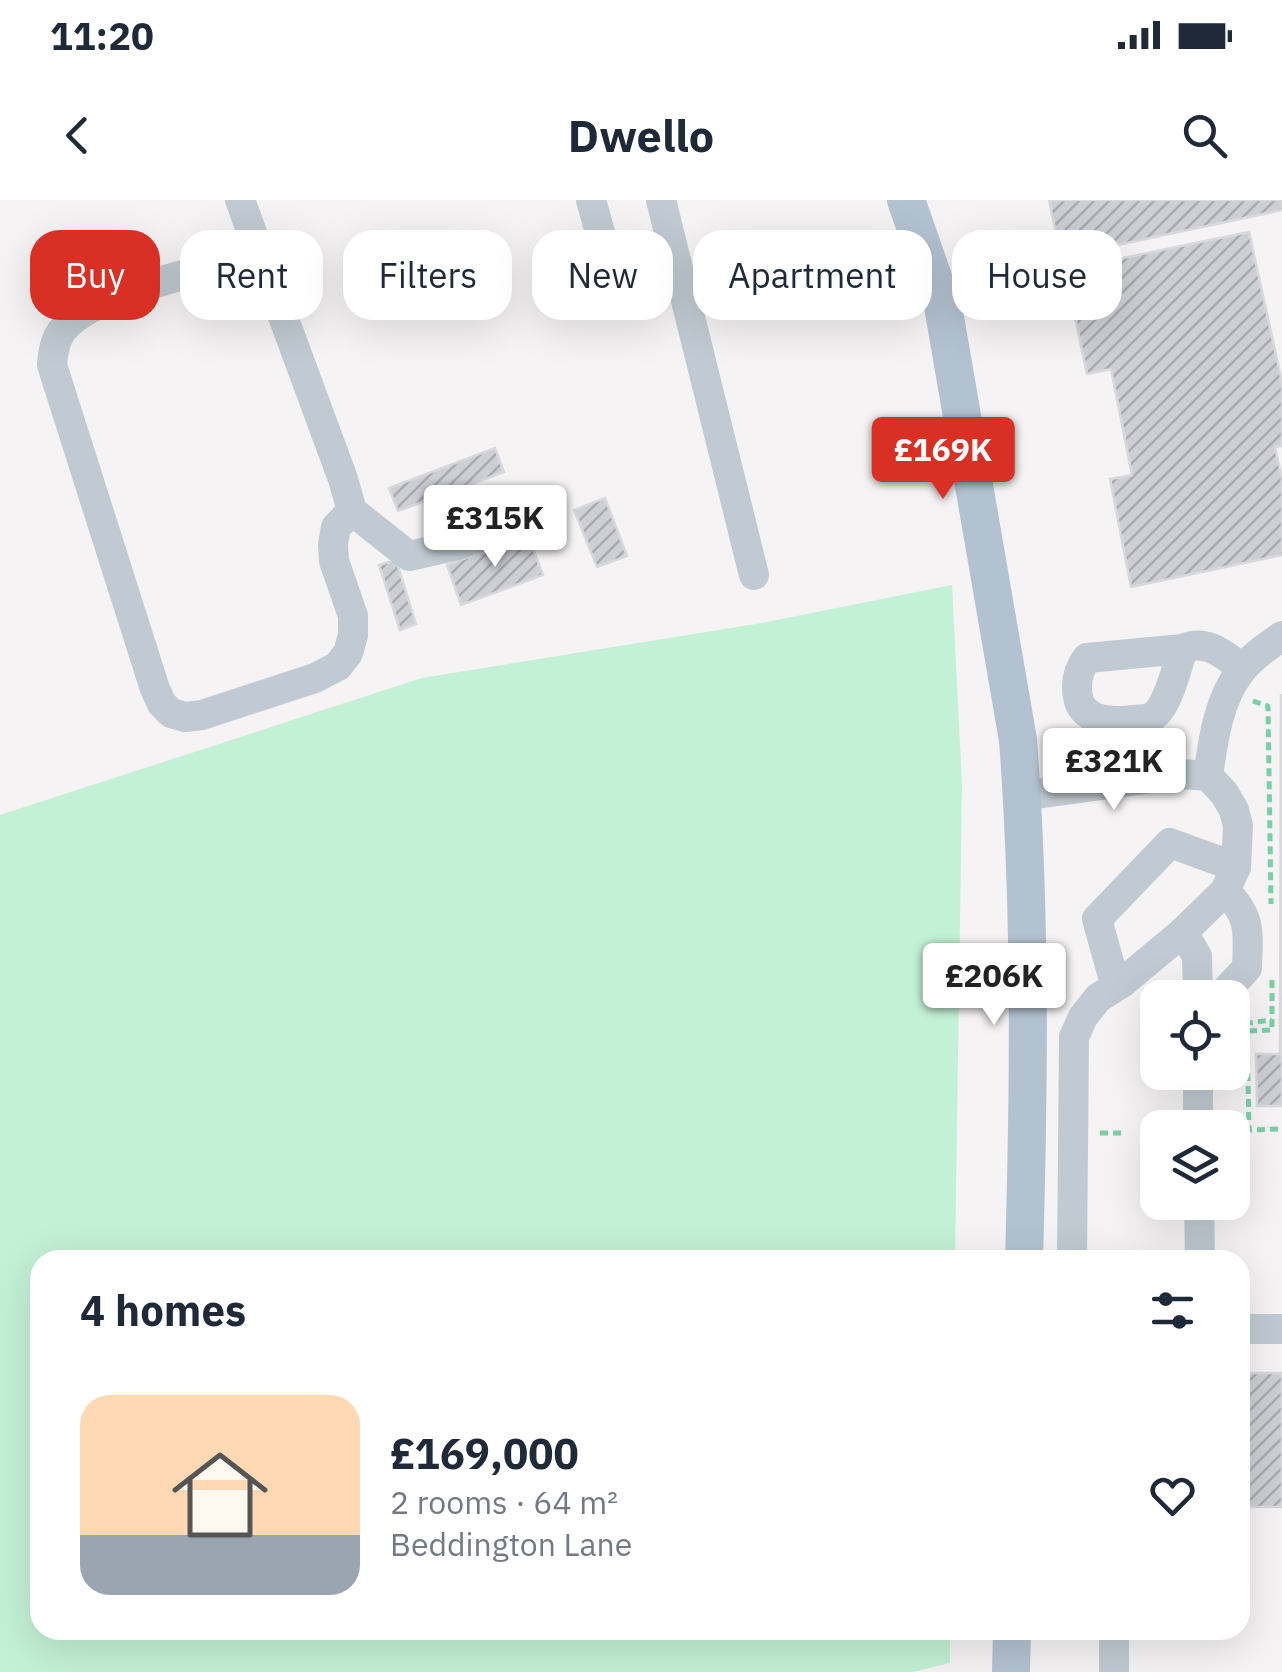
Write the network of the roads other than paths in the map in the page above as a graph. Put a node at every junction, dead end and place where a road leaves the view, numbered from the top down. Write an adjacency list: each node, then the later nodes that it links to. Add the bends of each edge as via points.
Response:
1 (240, 200): 5 (street)
2 (591, 200): 6 (street)
3 (661, 200): 11 (street)
4 (906, 200): 16 (main road, via 943,306)
5 (251, 230)
6 (599, 230)
7 (180, 276): 10 (street, via 92,308 61,330 52,365 146,661 171,714 202,715 338,666 354,635 354,616 333,544 336,527)
8 (284, 320): 10 (street)
9 (524, 506): 10 (street, via 496,530 409,556)
10 (352, 511)
11 (754, 575)
12 (1282, 636): 14 (street)
13 (1183, 649): 14 (street, via 1210,646)
14 (1242, 668): 15 (street, via 1219,716)
15 (1208, 776): 16 (street); 17 (street, via 1238,826)
16 (1022, 796): 23 (main road)
17 (1230, 879): 18 (street); 20 (street, via 1248,921 1247,968); 21 (street, via 1170,843 1097,919 1112,973)
18 (1183, 932): 19 (street, via 1197,956); 21 (street)
19 (1198, 980)
20 (1235, 980)
21 (1123, 982): 24 (street, via 1098,998 1074,1037)
22 (1199, 1220): 25 (street)
23 (1024, 1250)
24 (1072, 1250)
25 (1200, 1250)
26 (1282, 1328): 27 (street)
27 (1250, 1329)
28 (1012, 1640): 30 (main road)
29 (1114, 1640): 31 (street)
30 (1011, 1672)
31 (1114, 1672)

